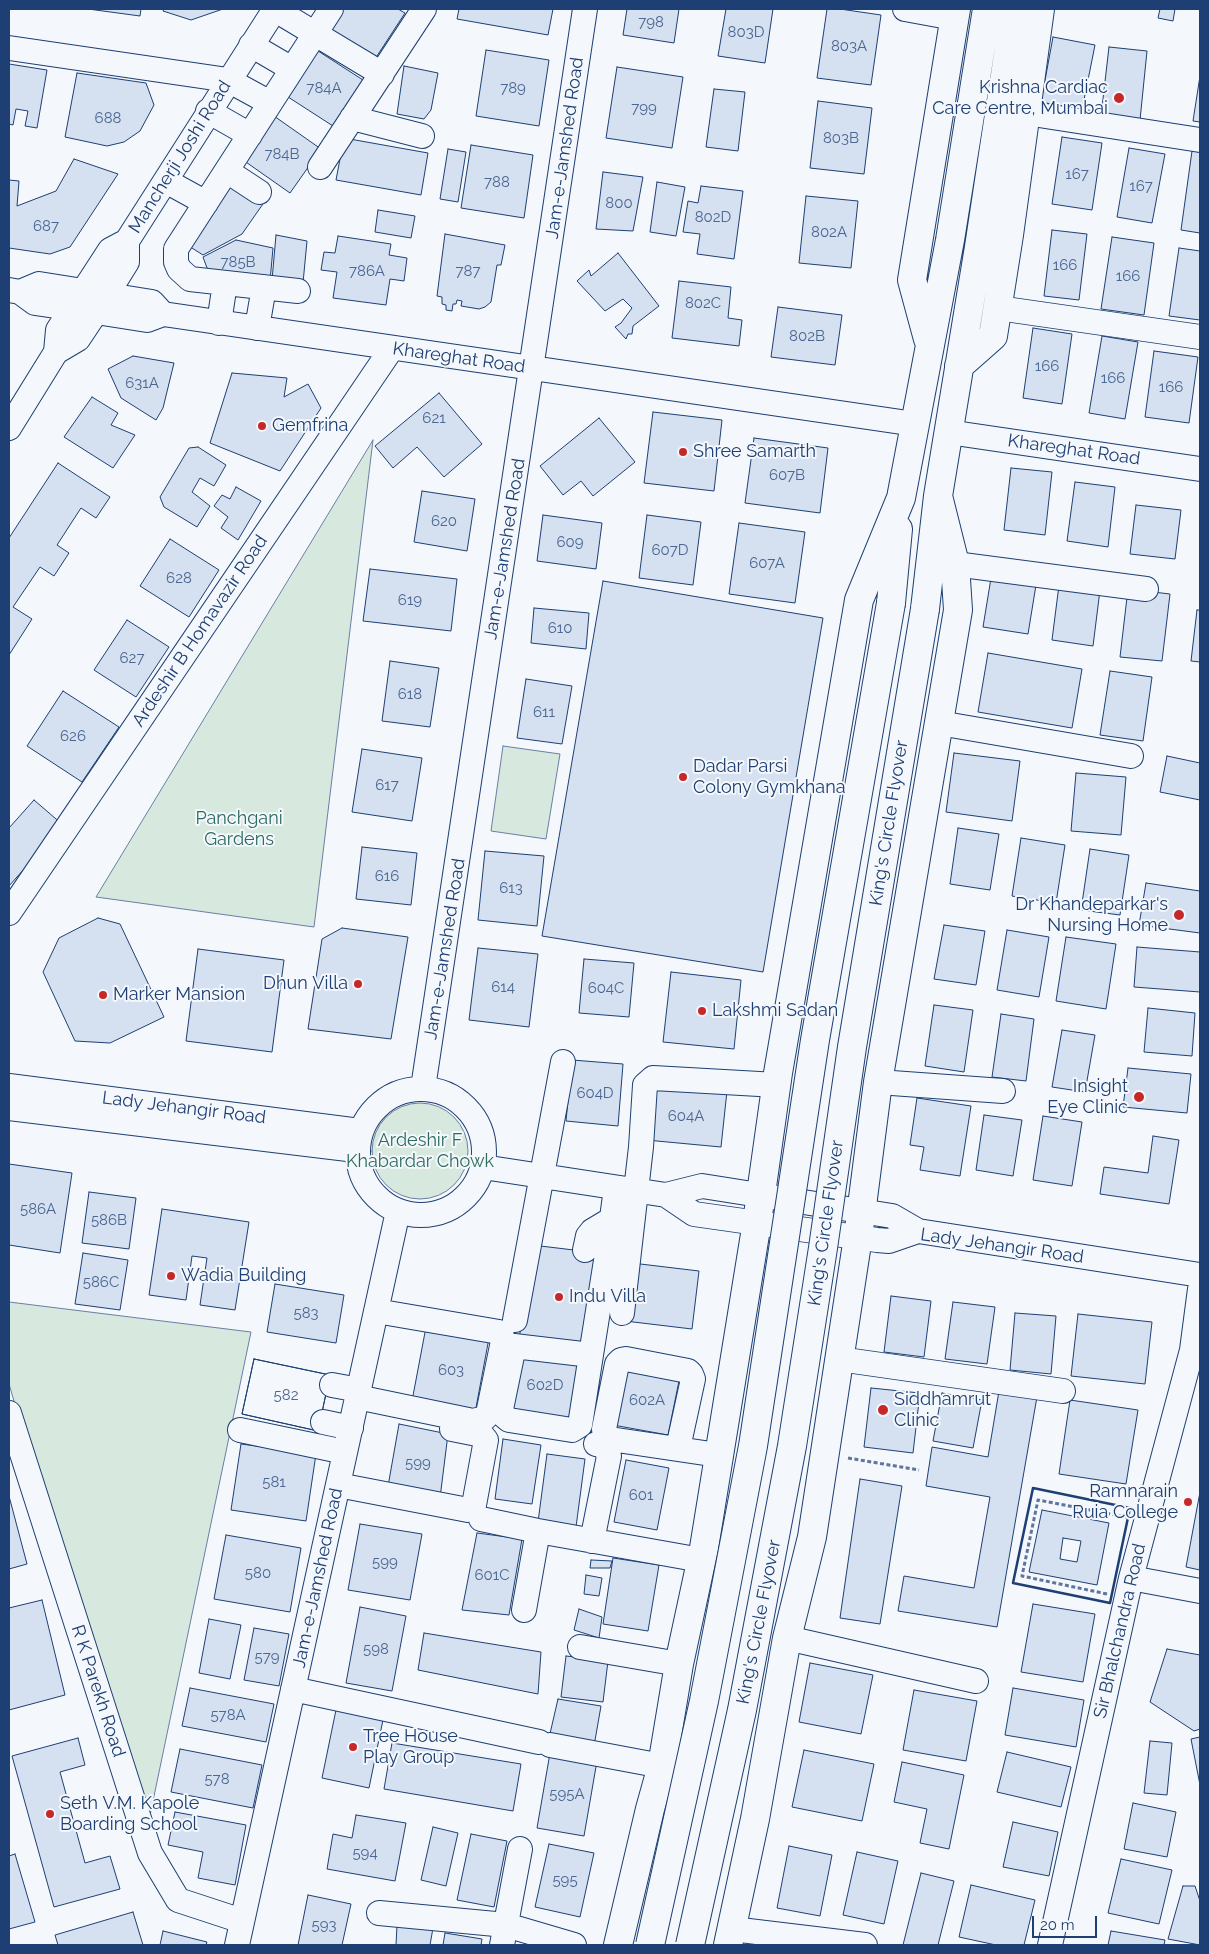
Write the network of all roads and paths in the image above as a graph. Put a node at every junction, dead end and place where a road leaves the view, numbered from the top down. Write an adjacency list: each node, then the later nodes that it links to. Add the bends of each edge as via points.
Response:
1 (274, 9): 10 (street); 11 (street, Mancherji Joshi Road)
2 (331, 9): 10 (street)
3 (424, 9): 14 (street)
4 (585, 9): 43 (street, Jam-e-Jamshed Road)
5 (905, 9): 9 (street)
6 (987, 9): 39 (highway, via 950,240)
7 (1015, 9): 42 (highway, King's Circle Flyover)
8 (1040, 9): 18 (highway)
9 (955, 13): 39 (highway, via 912,280)
10 (315, 34): 13 (street); 14 (street)
11 (251, 45): 13 (street); 15 (street, Mancherji Joshi Road)
12 (9, 48): 15 (street)
13 (292, 69): 16 (street)
14 (382, 74): 19 (street)
15 (228, 80): 16 (street); 17 (street, Mancherji Joshi Road)
16 (270, 103): 20 (street)
17 (208, 111): 20 (street); 25 (street, Mancherji Joshi Road)
18 (1026, 113): 22 (street); 35 (highway)
19 (352, 118): 21 (street); 23 (street)
20 (250, 135): 24 (street)
21 (422, 136)
22 (1200, 140)
23 (320, 167)
24 (227, 171): 26 (street); 27 (street)
25 (166, 181): 27 (street); 28 (street, Mancherji Joshi Road)
26 (259, 192)
27 (206, 203): 29 (street, via 176,249 176,262 178,269 190,279)
28 (127, 241): 33 (street, via 110,250); 34 (street, Mancherji Joshi Road, via 127,262)
29 (225, 283): 30 (street); 36 (street)
30 (264, 287): 32 (street); 37 (street)
31 (14, 291): 33 (street, Khareghat Road, via 35,303)
32 (298, 291)
33 (77, 300): 34 (street, Khareghat Road); 41 (street, via 58,330)
34 (101, 304): 36 (street, Khareghat Road, via 146,320 162,314); 41 (street, Mancherji Joshi Road, via 78,339)
35 (998, 308): 38 (street); 42 (highway, via 992,336)
36 (219, 323): 37 (street, Khareghat Road)
37 (257, 328): 40 (street, Khareghat Road)
38 (1200, 337)
39 (929, 346): 44 (highway)
40 (392, 348): 43 (street, Khareghat Road); 54 (street, Ardeshir B Homavazir Road)
41 (56, 352): 45 (street, Mancherji Joshi Road)
42 (959, 366): 46 (highway, King's Circle Flyover)
43 (532, 369): 44 (street, Khareghat Road); 59 (street, Jam-e-Jamshed Road)
44 (914, 424): 49 (highway)
45 (9, 428)
46 (948, 432): 47 (street, Khareghat Road); 48 (highway, King's Circle Flyover)
47 (1200, 468)
48 (938, 496): 50 (highway); 117 (highway, King's Circle Flyover, bridge, via 925,608 852,1047 792,1446 742,1710)
49 (901, 498): 57 (highway, via 859,600); 116 (highway, King's Circle Flyover, bridge, via 891,603 815,1040 753,1446 704,1701)
50 (955, 564): 51 (street); 52 (highway, via 958,610)
51 (1146, 589)
52 (938, 723): 53 (street); 56 (highway)
53 (1131, 756)
54 (9, 913)
55 (563, 1062): 64 (street)
56 (878, 1082): 60 (street); 71 (highway)
57 (777, 1085): 65 (street, via 653,1078 648,1081); 67 (highway)
58 (9, 1086): 62 (street, Lady Jehangir Road)
59 (424, 1088): 62 (street, via 392,1096 379,1105); 63 (street, via 458,1100 468,1109 481,1129)
60 (1003, 1091)
61 (9, 1108): 62 (street)
62 (358, 1140): 68 (street, via 357,1162 365,1181 380,1201)
63 (483, 1167): 64 (street, Lady Jehangir Road); 68 (street, via 479,1178 459,1203 439,1213 418,1215)
64 (542, 1177): 65 (street, Lady Jehangir Road); 77 (street)
65 (626, 1189): 66 (street, Lady Jehangir Road); 69 (street); 76 (street)
66 (666, 1195): 67 (street, via 702,1186); 70 (street, Lady Jehangir Road, via 694,1214)
67 (761, 1196): 70 (highway); 71 (street)
68 (398, 1211): 75 (street, Jam-e-Jamshed Road)
69 (612, 1219): 72 (street, via 592,1231); 78 (street)
70 (757, 1222): 71 (street, Lady Jehangir Road); 90 (highway)
71 (859, 1224): 73 (street, Lady Jehangir Road, via 889,1241 918,1231); 80 (highway)
72 (585, 1250)
73 (1200, 1276)
74 (1200, 1289): 79 (street, Sir Bhalchandra Road)
75 (376, 1311): 83 (street, Jam-e-Jamshed Road); 83 (street, via 499,1332 502,1342 488,1414 472,1421)
76 (622, 1313)
77 (515, 1320)
78 (591, 1355): 78 (street, via 578,1428 572,1430 509,1420 502,1415 500,1409 514,1346)
79 (1196, 1356): 95 (street, Sir Bhalchandra Road)
80 (839, 1359): 82 (street); 102 (highway, via 812,1537)
81 (332, 1385): 83 (street)
82 (1063, 1391)
83 (355, 1406): 85 (street); 89 (street, Jam-e-Jamshed Road); 93 (street, via 485,1437 474,1505 468,1510)
84 (9, 1413): 110 (street, R K Parekh Road, via 150,1853 178,1900)
85 (323, 1422)
86 (240, 1430): 89 (street, via 275,1430)
87 (596, 1444): 97 (street, via 604,1445 610,1456)
88 (678, 1448): 88 (street, via 610,1439 605,1435 617,1364 621,1360 692,1374); 90 (street)
89 (345, 1452): 93 (street, Jam-e-Jamshed Road)
90 (718, 1455): 98 (highway)
91 (844, 1457): 92 (path)
92 (919, 1470)
93 (338, 1485): 106 (street, Jam-e-Jamshed Road)
94 (481, 1519): 96 (street)
95 (1146, 1521): 99 (street, Sir Bhalchandra Road); 99 (path, via 1038,1500 1022,1576)
96 (538, 1531): 97 (street); 101 (street)
97 (592, 1541): 98 (street)
98 (701, 1560): 104 (highway)
99 (1129, 1588): 100 (street); 119 (street, Sir Bhalchandra Road)
100 (1200, 1591)
101 (524, 1610)
102 (787, 1638): 105 (street); 112 (highway, via 756,1819)
103 (580, 1648): 104 (street)
104 (679, 1664): 107 (highway)
105 (976, 1681)
106 (293, 1689): 107 (street); 110 (street, Jam-e-Jamshed Road)
107 (662, 1766): 115 (highway)
108 (520, 1849): 111 (street)
109 (379, 1913): 111 (street)
110 (242, 1921): 113 (street, Jam-e-Jamshed Road)
111 (504, 1935): 114 (street)
112 (730, 1937): 118 (street)
113 (237, 1945)
114 (574, 1945)
115 (618, 1945)
116 (650, 1945)
117 (690, 1945)
118 (865, 1945)
119 (1050, 1945)

